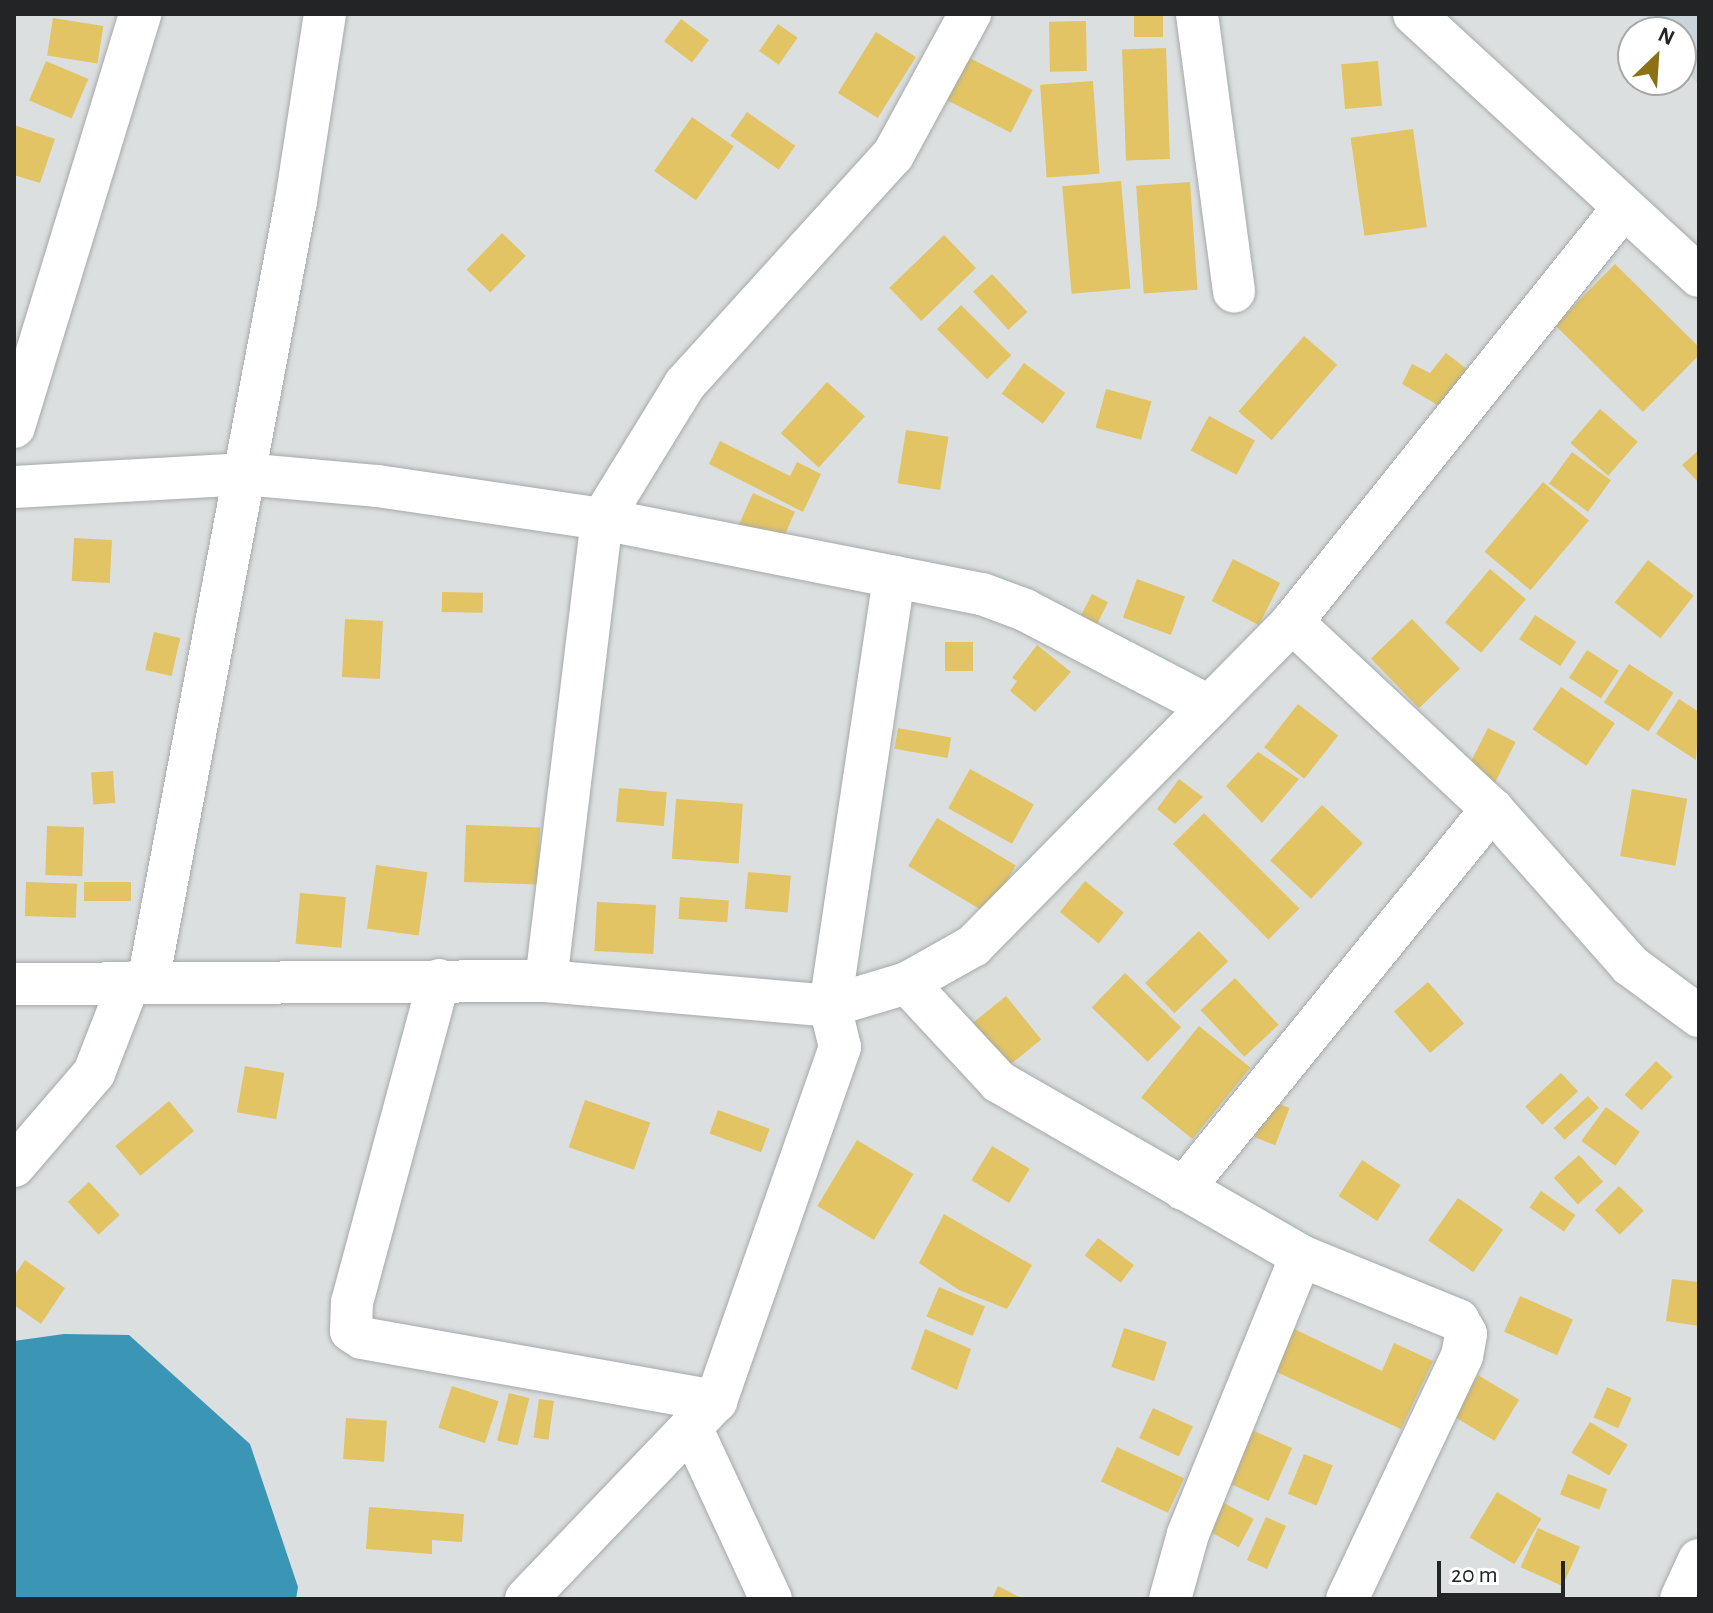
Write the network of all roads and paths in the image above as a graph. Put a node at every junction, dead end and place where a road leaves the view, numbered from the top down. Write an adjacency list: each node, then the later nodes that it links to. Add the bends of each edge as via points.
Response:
1 (140, 14): 9 (street)
2 (325, 14): 10 (street)
3 (970, 14): 12 (street, via 893,155 685,384)
4 (1197, 14): 8 (street)
5 (1414, 14): 6 (street)
6 (1624, 207): 7 (street); 14 (street)
7 (1699, 276)
8 (1234, 292)
9 (14, 427)
10 (243, 474): 11 (street); 12 (street, via 378,486); 19 (street)
11 (14, 487)
12 (602, 519): 13 (street); 18 (street)
13 (894, 577): 15 (street, via 1025,610); 22 (street)
14 (1292, 622): 15 (street); 16 (street)
15 (1209, 706): 20 (street, via 973,946)
16 (1492, 809): 23 (street, via 1630,965); 25 (street)
17 (439, 980): 18 (street); 19 (street); 27 (street, via 352,1302 351,1331 362,1338)
18 (546, 981): 22 (street)
19 (139, 982): 21 (street); 24 (street, via 94,1073)
20 (907, 983): 22 (street); 25 (street, via 986,1073)
21 (14, 984)
22 (830, 1006): 27 (street, via 840,1030 836,1064)
23 (1699, 1016)
24 (14, 1166)
25 (1183, 1189): 26 (street)
26 (1301, 1256): 31 (street, via 1188,1534); 32 (street, via 1443,1313 1466,1334 1462,1356)
27 (704, 1414): 29 (street); 30 (street)
28 (1699, 1560): 33 (street)
29 (526, 1599)
30 (771, 1599)
31 (1170, 1599)
32 (1347, 1599)
33 (1681, 1599)

